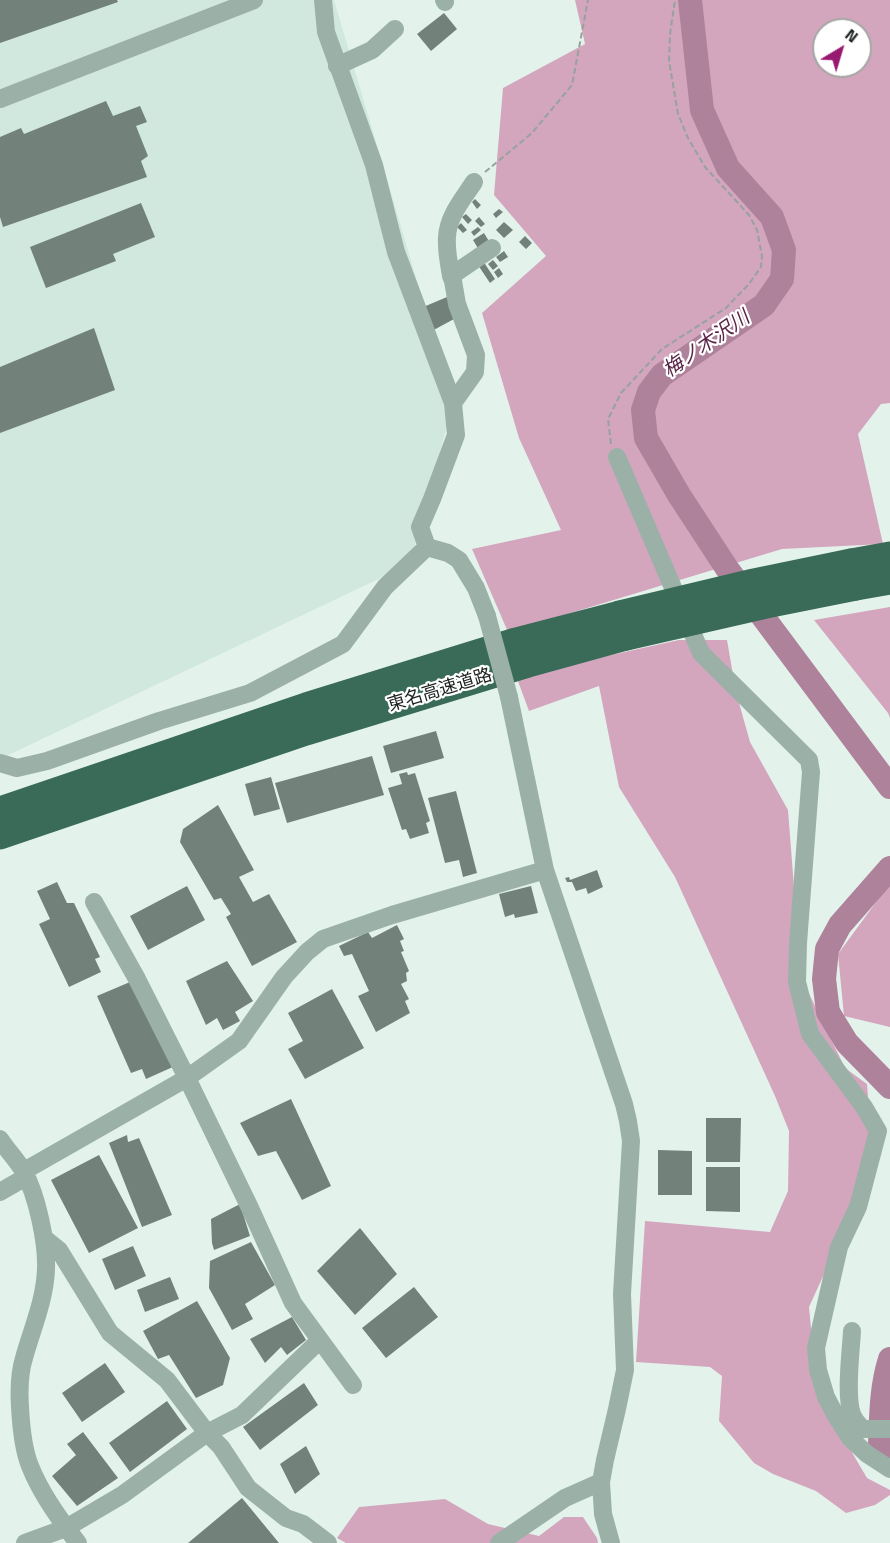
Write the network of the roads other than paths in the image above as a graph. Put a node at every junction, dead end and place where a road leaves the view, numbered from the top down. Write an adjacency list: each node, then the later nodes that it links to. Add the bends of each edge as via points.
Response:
1 (254, 0): 5 (street)
2 (323, 0): 4 (street, via 326,32)
3 (395, 29): 4 (street, via 372,50)
4 (337, 66): 9 (street, via 374,165 396,252)
5 (0, 99)
6 (474, 182): 8 (street, via 450,221 447,238)
7 (492, 248): 8 (street)
8 (451, 276): 9 (street, via 457,304 477,355 475,372)
9 (453, 403): 11 (street, via 456,435 420,527)
10 (617, 457): 31 (street, via 701,653 809,760 797,982 810,1034 878,1131 858,1207 839,1247 816,1348 826,1397)
11 (427, 547): 16 (street, via 386,587 343,644 250,693 47,761 17,768); 19 (street, bridge, via 459,560 476,588 508,697)
12 (890, 555): 13 (highway, 東名高速道路)
13 (854, 575): 14 (highway, 東名高速道路); 15 (highway, 東名高速道路, bridge, via 766,604)
14 (890, 580)
15 (623, 625): 17 (highway, 東名高速道路, via 516,641 306,706); 18 (highway, 東名高速道路, via 528,664 306,732)
16 (0, 763)
17 (0, 810)
18 (0, 836)
19 (544, 870): 21 (street, via 322,939 284,977 238,1041); 33 (street, via 624,1104 631,1141 622,1294 625,1370)
20 (94, 902): 21 (street)
21 (187, 1078): 23 (street); 27 (street, via 293,1303)
22 (0, 1139): 23 (street)
23 (25, 1174): 24 (street); 25 (street)
24 (0, 1191)
25 (44, 1238): 30 (street, via 59,1250 110,1333 167,1380); 34 (street, via 46,1270 23,1360 21,1418 29,1464 43,1494)
26 (852, 1331): 31 (street, via 849,1402)
27 (320, 1340): 28 (street); 30 (street, via 242,1415)
28 (353, 1385)
29 (890, 1428): 31 (street)
30 (207, 1432): 34 (street, via 122,1495); 37 (street, via 248,1488 286,1518 303,1524)
31 (855, 1432): 32 (street, via 867,1454)
32 (890, 1469)
33 (601, 1482): 38 (street, via 565,1498); 39 (street, via 603,1514)
34 (66, 1527): 35 (street); 36 (street)
35 (25, 1543)
36 (78, 1543)
37 (328, 1543)
38 (499, 1543)
39 (611, 1543)

